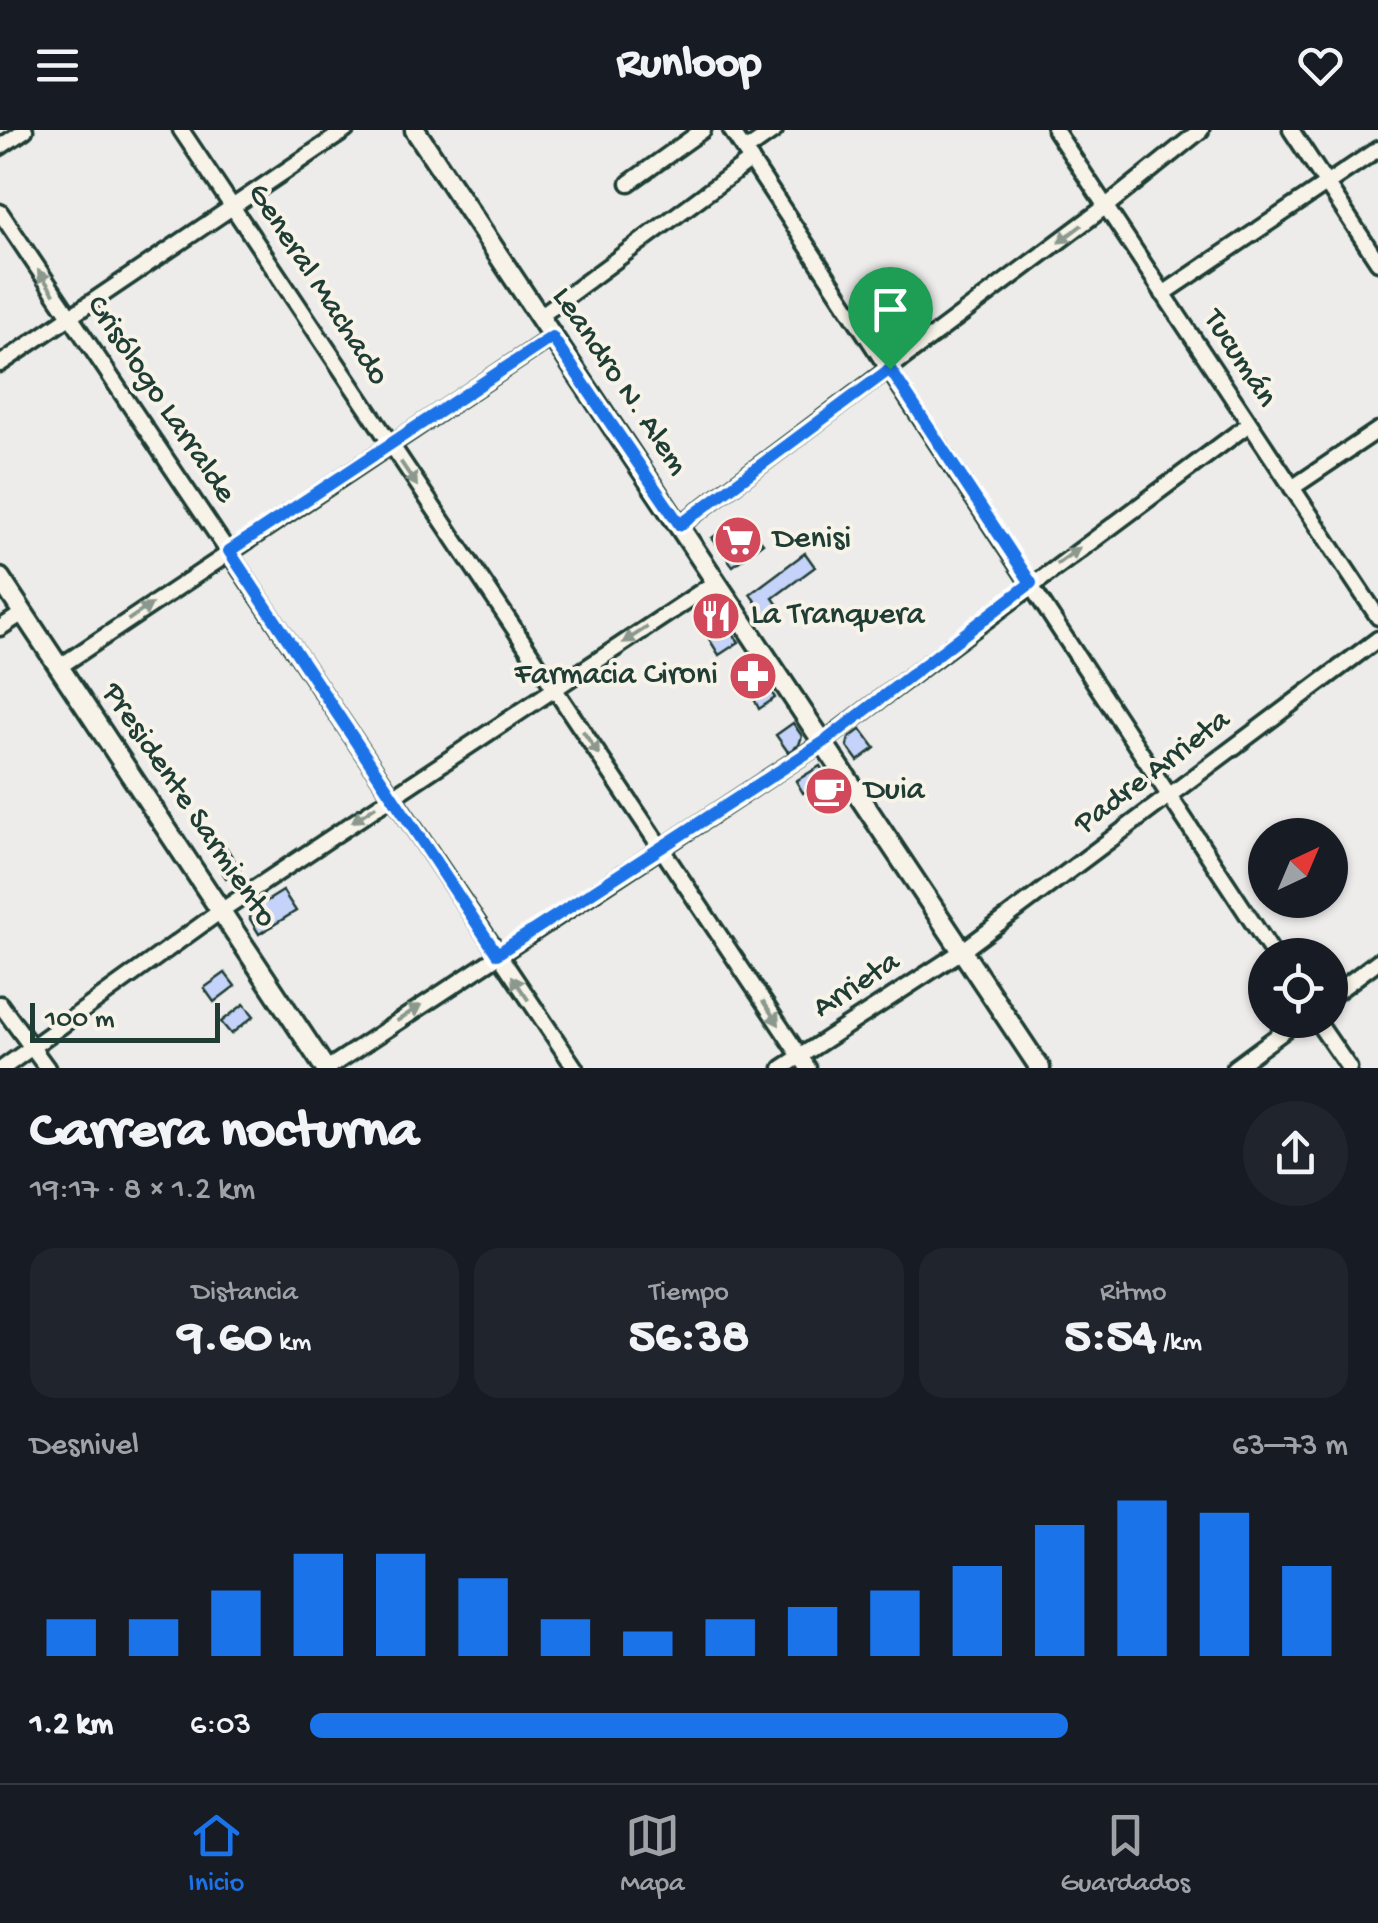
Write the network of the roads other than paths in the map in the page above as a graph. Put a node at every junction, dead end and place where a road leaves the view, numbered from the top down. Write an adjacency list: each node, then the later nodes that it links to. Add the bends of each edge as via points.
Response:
1 (24, 130): 11 (street)
2 (180, 130): 16 (street, General Machado)
3 (346, 130): 16 (street)
4 (415, 130): 22 (street, Leandro N. Alem)
5 (702, 130): 14 (street)
6 (731, 130): 13 (street)
7 (775, 130): 13 (street)
8 (1054, 130): 17 (street, Tucumán)
9 (1201, 130): 17 (street)
10 (1291, 130): 15 (street)
11 (0, 147)
12 (1378, 149): 15 (street)
13 (748, 156): 22 (street); 25 (street)
14 (629, 183)
15 (1326, 183): 19 (street); 20 (street)
16 (233, 205): 21 (street); 28 (street, General Machado)
17 (1106, 207): 20 (street, Tucumán); 25 (street, one-way to 25)
18 (0, 212): 21 (street, Crisólogo Larralde, one-way to 18)
19 (1378, 262)
20 (1163, 294): 26 (street, Tucumán)
21 (70, 317): 24 (street); 31 (street, Crisólogo Larralde)
22 (539, 317): 23 (street, Leandro N. Alem)
23 (552, 337): 28 (street); 30 (street, Leandro N. Alem)
24 (0, 364)
25 (890, 369): 30 (street); 34 (street)
26 (1249, 424): 29 (street, Tucumán); 34 (street, one-way to 26)
27 (1378, 430): 29 (street)
28 (389, 444): 31 (street); 40 (street, General Machado, one-way to 40)
29 (1292, 488): 36 (street, Tucumán)
30 (680, 525): 33 (street, Leandro N. Alem)
31 (229, 551): 39 (street, one-way to 31); 43 (street, Crisólogo Larralde)
32 (0, 578): 35 (street, Presidente Sarmiento)
33 (716, 581): 40 (street, one-way to 40); 41 (street, Leandro N. Alem)
34 (1031, 583): 41 (street); 42 (street)
35 (23, 612): 37 (street); 39 (street, Presidente Sarmiento)
36 (1378, 617)
37 (0, 628)
38 (1378, 639): 42 (street, Padre Arrieta)
39 (60, 667): 45 (street, Presidente Sarmiento)
40 (554, 688): 43 (street); 44 (street, General Machado, one-way to 44)
41 (824, 742): 44 (street); 47 (street, Leandro N. Alem)
42 (1170, 794): 46 (street); 47 (street, Padre Arrieta)
43 (390, 795): 45 (street, one-way to 45); 48 (street, Crisólogo Larralde)
44 (660, 847): 48 (street); 55 (street, General Machado, one-way to 55)
45 (222, 910): 54 (street); 58 (street, Presidente Sarmiento)
46 (1263, 938)
47 (962, 951): 55 (street, Arrieta); 61 (street, Leandro N. Alem)
48 (497, 954): 58 (street, one-way to 48); 59 (street, Crisólogo Larralde, one-way to 48)
49 (1378, 961): 50 (street)
50 (1348, 984)
51 (0, 1004): 54 (street)
52 (1275, 1038): 62 (street)
53 (1328, 1038): 63 (street)
54 (32, 1047): 56 (street); 57 (street)
55 (804, 1062): 60 (street, Arrieta)
56 (3, 1068)
57 (48, 1068)
58 (327, 1068)
59 (575, 1068)
60 (782, 1068)
61 (1040, 1068)
62 (1234, 1068)
63 (1349, 1068)

